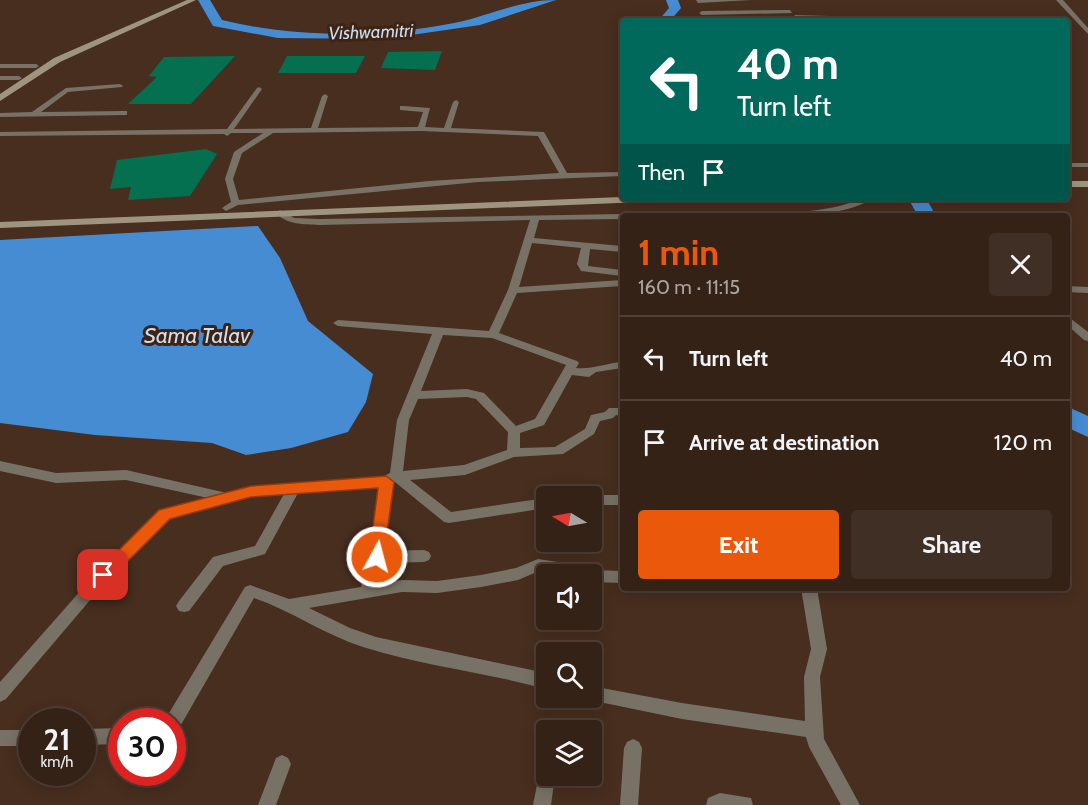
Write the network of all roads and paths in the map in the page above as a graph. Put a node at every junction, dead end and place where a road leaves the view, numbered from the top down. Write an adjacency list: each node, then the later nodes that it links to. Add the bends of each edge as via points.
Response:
1 (179, 0): 7 (main road)
2 (193, 0): 7 (main road)
3 (748, 0): 6 (street)
4 (1059, 0): 16 (street)
5 (1069, 0): 15 (street)
6 (697, 1): 10 (street, via 702,4)
7 (172, 6): 11 (main road); 14 (main road)
8 (784, 6): 9 (street)
9 (790, 12): 10 (street); 13 (street)
10 (702, 13): 12 (street)
11 (138, 18): 14 (main road); 18 (main road)
12 (703, 18)
13 (796, 18)
14 (148, 20): 20 (main road)
15 (1088, 20)
16 (1088, 33)
17 (0, 66): 18 (street)
18 (36, 66): 20 (main road)
19 (0, 80): 20 (street)
20 (18, 81): 23 (main road); 25 (main road)
21 (120, 86): 29 (street, via 69,89)
22 (259, 89): 35 (street)
23 (0, 90)
24 (325, 96): 31 (street)
25 (0, 98)
26 (456, 102): 33 (street)
27 (403, 108): 32 (street, via 427,110)
28 (124, 113): 29 (street)
29 (34, 114): 30 (street)
30 (0, 115)
31 (314, 129): 32 (street); 36 (street)
32 (421, 129): 33 (street)
33 (447, 129): 34 (street)
34 (456, 130): 36 (street); 40 (street, via 541,134)
35 (229, 132): 36 (street); 37 (street)
36 (270, 132): 49 (street, via 238,152 229,179)
37 (0, 136)
38 (1070, 165): 39 (street)
39 (1088, 165)
40 (564, 174): 41 (street); 49 (street)
41 (620, 174)
42 (1088, 177): 43 (main road)
43 (1070, 178)
44 (1070, 184): 45 (main road)
45 (1088, 184)
46 (620, 193): 49 (main road)
47 (620, 200): 50 (main road)
48 (863, 201): 51 (street, via 854,208)
49 (231, 205): 54 (main road)
50 (280, 213): 53 (street, via 319,222); 54 (main road)
51 (795, 213)
52 (620, 216): 53 (street)
53 (536, 217): 55 (street)
54 (6, 221)
55 (530, 240): 56 (street); 61 (street)
56 (586, 246): 57 (street); 58 (street, via 584,269)
57 (620, 249)
58 (620, 273)
59 (620, 283): 61 (street)
60 (1070, 289): 62 (street)
61 (513, 290): 66 (street)
62 (1088, 290)
63 (1070, 322): 67 (street)
64 (338, 323): 65 (street)
65 (439, 331): 66 (street); 70 (street)
66 (493, 335): 69 (street, via 573,363)
67 (1088, 338)
68 (620, 365): 69 (street, via 589,373)
69 (569, 370): 72 (street, via 540,422)
70 (413, 395): 72 (street, via 480,396); 75 (street, via 403,420)
71 (620, 412): 73 (street, via 594,418 590,431 558,451)
72 (514, 431): 73 (street)
73 (513, 453): 75 (street, via 465,470)
74 (0, 466): 77 (street, via 56,478 126,475)
75 (391, 479): 76 (street); 80 (street, via 449,518); 82 (street)
76 (294, 488): 77 (street); 89 (street, via 260,550 218,561)
77 (225, 498): 91 (street, via 165,514 103,575)
78 (602, 500): 79 (street)
79 (620, 500)
80 (536, 505)
81 (424, 555): 82 (street)
82 (377, 557): 86 (street)
83 (536, 566): 86 (street, via 518,574 459,584)
84 (602, 576): 85 (street)
85 (620, 577)
86 (367, 591): 88 (street)
87 (809, 591): 94 (street, via 819,649 812,677)
88 (291, 605): 90 (street, via 374,644); 93 (street, via 250,591)
89 (184, 606)
90 (536, 678)
91 (0, 694)
92 (602, 696): 94 (street)
93 (181, 708)
94 (813, 730): 105 (street, via 815,741)
95 (0, 738): 96 (street)
96 (18, 738)
97 (633, 748): 102 (street)
98 (282, 764): 100 (street)
99 (545, 786): 101 (street)
100 (267, 805)
101 (542, 805)
102 (630, 805)
103 (715, 805): 104 (street)
104 (744, 805)
105 (851, 805)

